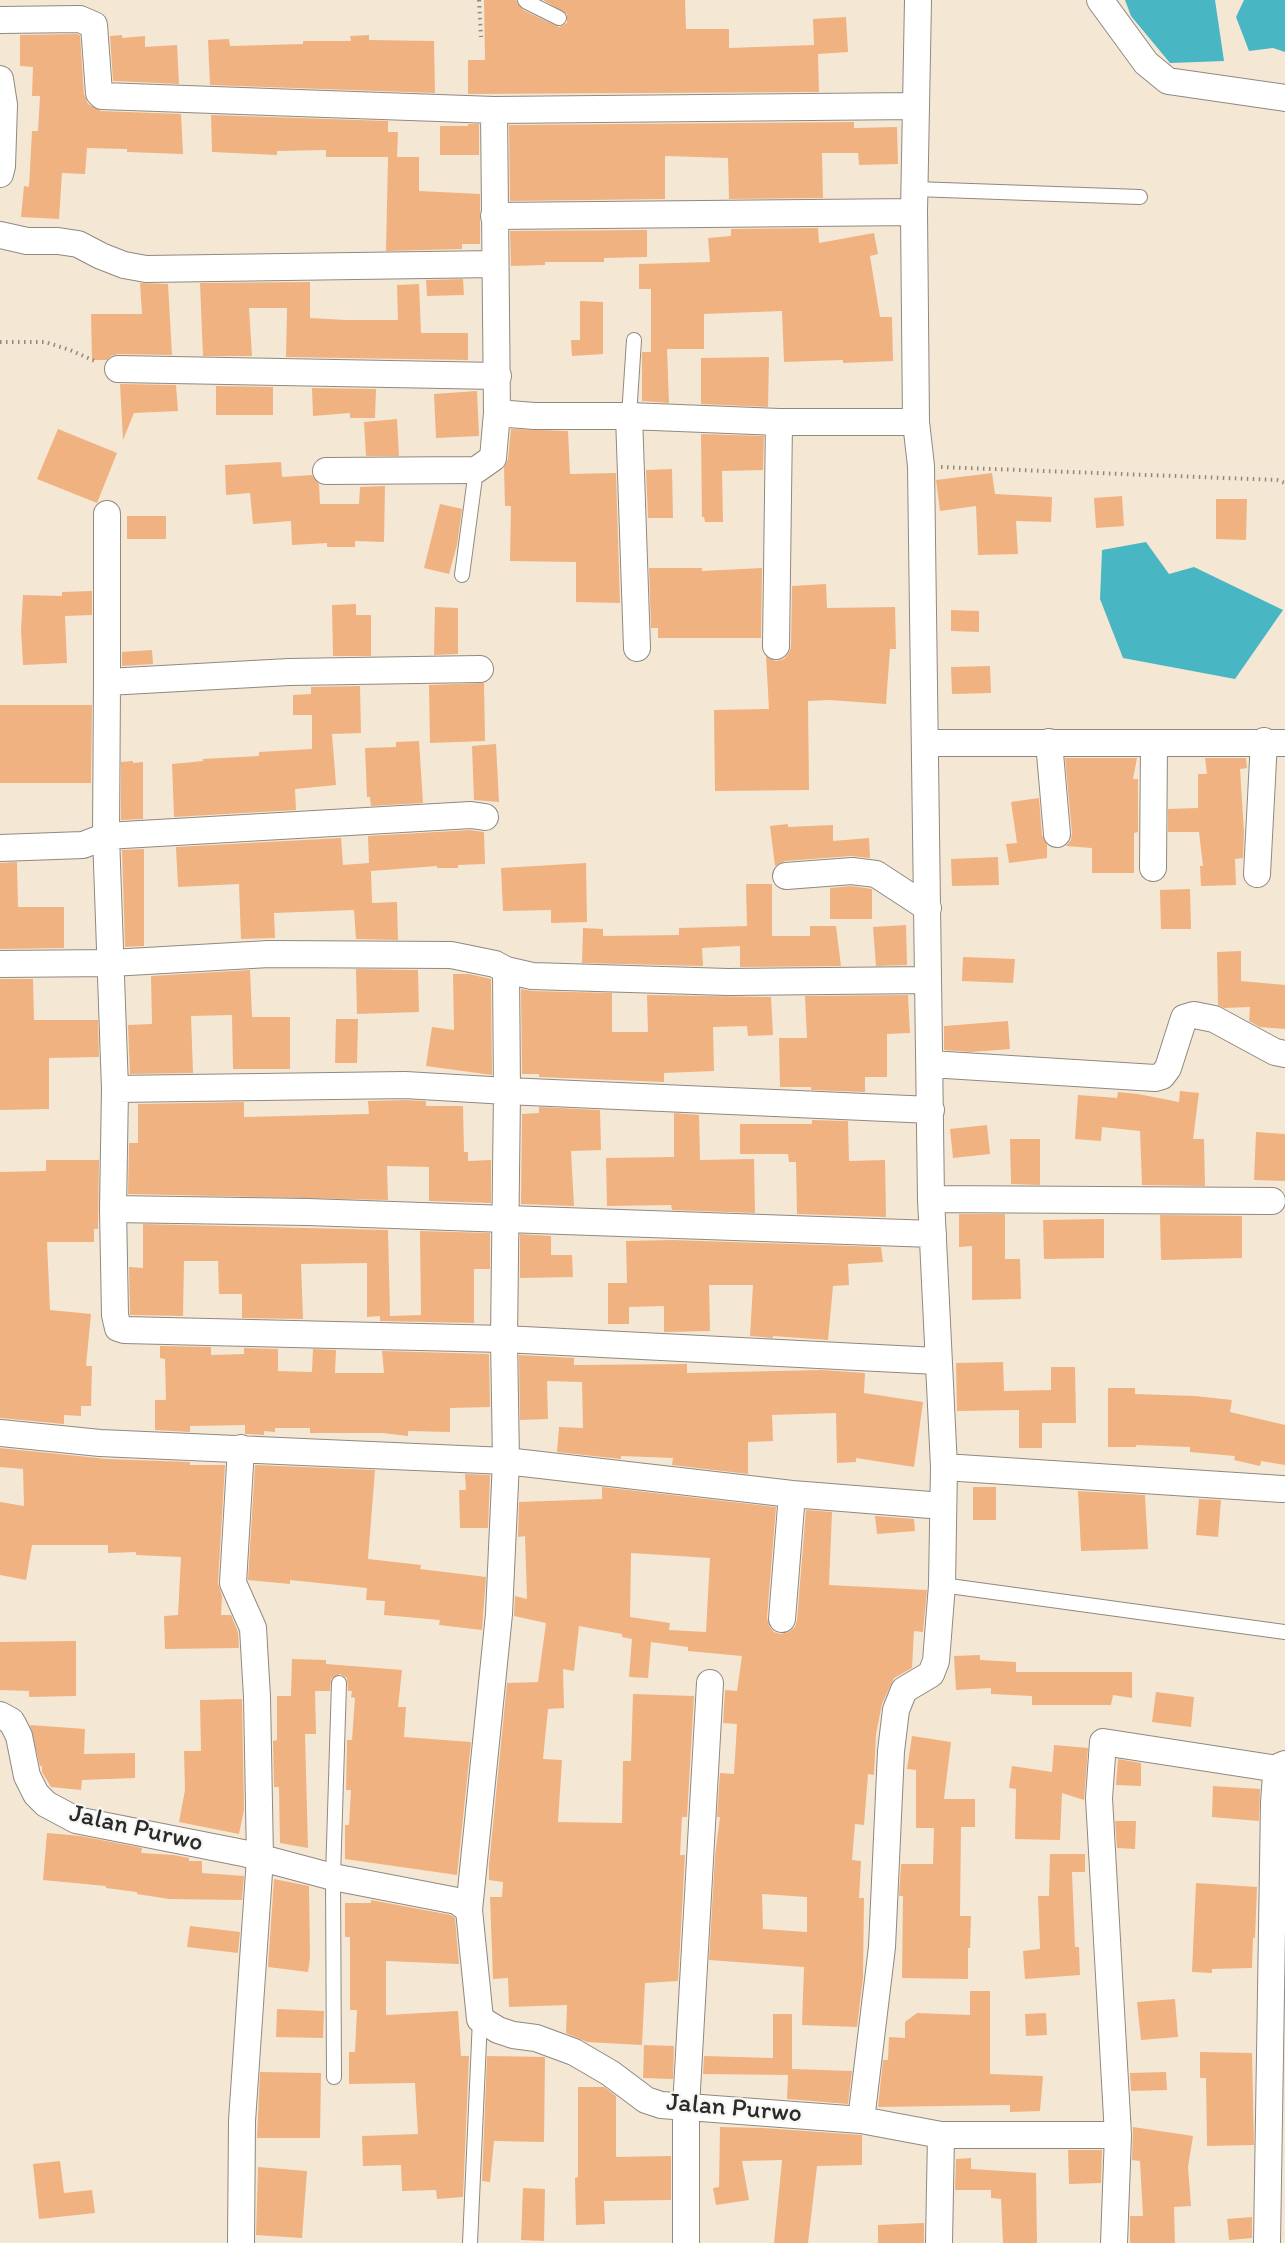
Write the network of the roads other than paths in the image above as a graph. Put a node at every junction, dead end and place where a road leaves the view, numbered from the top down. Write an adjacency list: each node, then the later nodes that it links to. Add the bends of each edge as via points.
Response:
1 (525, 0): 4 (lane)
2 (918, 0): 8 (street)
3 (1100, 0): 7 (street, via 1146,63 1168,81)
4 (560, 18)
5 (0, 20): 9 (street, via 80,20 94,25 102,96)
6 (0, 79): 10 (street, via 4,105)
7 (1285, 98)
8 (915, 106): 9 (street); 12 (street)
9 (494, 110): 13 (street)
10 (0, 174)
11 (1140, 197): 12 (lane)
12 (914, 200): 13 (street); 22 (street)
13 (494, 216): 15 (street)
14 (0, 235): 15 (street, via 78,244 101,256 146,269)
15 (495, 264): 18 (street)
16 (634, 340): 20 (lane)
17 (118, 369): 18 (street)
18 (498, 376): 19 (street)
19 (498, 413): 20 (street); 23 (street, via 493,458)
20 (629, 416): 21 (street); 28 (street)
21 (779, 422): 22 (street); 27 (street)
22 (916, 422): 33 (street, via 921,466)
23 (476, 470): 24 (street); 26 (lane)
24 (326, 471)
25 (106, 514): 30 (street)
26 (462, 575)
27 (776, 646)
28 (637, 648)
29 (480, 669): 30 (street, via 290,672)
30 (107, 682): 37 (street)
31 (1049, 742): 33 (street); 34 (street); 36 (street)
32 (1274, 742): 34 (street); 40 (street)
33 (925, 743): 42 (street)
34 (1154, 743): 39 (street)
35 (485, 817): 37 (street)
36 (1057, 834)
37 (106, 836): 38 (street, via 83,844); 43 (street)
38 (0, 849)
39 (1152, 868)
40 (1257, 874)
41 (786, 876): 42 (street, via 852,871 876,874)
42 (928, 908): 46 (street)
43 (111, 963): 44 (street); 45 (street, via 268,954 451,955); 49 (street)
44 (0, 964)
45 (506, 970): 46 (street, via 532,976 647,980); 50 (street)
46 (927, 981): 48 (street)
47 (1285, 1054): 48 (street, via 1209,1017 1194,1015 1184,1018 1168,1068 1155,1078)
48 (930, 1064): 51 (street)
49 (115, 1089): 50 (street, via 405,1085); 54 (street)
50 (507, 1091): 51 (street); 55 (street)
51 (931, 1110): 52 (street)
52 (931, 1199): 53 (street); 56 (street)
53 (1272, 1201)
54 (113, 1209): 55 (street); 57 (street, via 115,1315 121,1330)
55 (504, 1220): 56 (street); 57 (street)
56 (933, 1234): 58 (street)
57 (504, 1339): 58 (street); 61 (street)
58 (938, 1361): 62 (street)
59 (0, 1433): 60 (street, via 100,1443)
60 (241, 1448): 61 (street); 73 (street, via 233,1583 254,1628)
61 (506, 1461): 64 (street); 75 (street, via 499,1614)
62 (944, 1467): 63 (street); 65 (street)
63 (1282, 1489)
64 (792, 1494): 65 (street); 67 (street)
65 (943, 1506): 66 (street)
66 (942, 1585): 68 (lane); 79 (street, via 936,1661 931,1674 904,1690 896,1710 882,1947)
67 (782, 1619)
68 (1285, 1632)
69 (339, 1683): 74 (lane)
70 (710, 1683): 78 (street)
71 (0, 1715): 73 (street, Jalan Purwo, via 14,1726 27,1776 46,1804 76,1820)
72 (1281, 1767): 81 (street, via 1103,1742 1099,1798); 87 (street, via 1274,1803)
73 (260, 1858): 74 (street, Jalan Purwo); 82 (street, via 242,2121)
74 (333, 1877): 75 (street, Jalan Purwo, via 457,1901); 77 (lane)
75 (469, 1910): 76 (street)
76 (480, 2019): 78 (street, Jalan Purwo, via 498,2030 574,2052 646,2100); 83 (lane)
77 (334, 2078)
78 (686, 2107): 79 (street, Jalan Purwo); 84 (street)
79 (861, 2120): 80 (street, Jalan Purwo)
80 (941, 2135): 81 (street, Jalan Purwo); 85 (street)
81 (1118, 2135): 86 (street)
82 (241, 2243)
83 (470, 2243)
84 (686, 2243)
85 (939, 2243)
86 (1114, 2243)
87 (1267, 2243)

